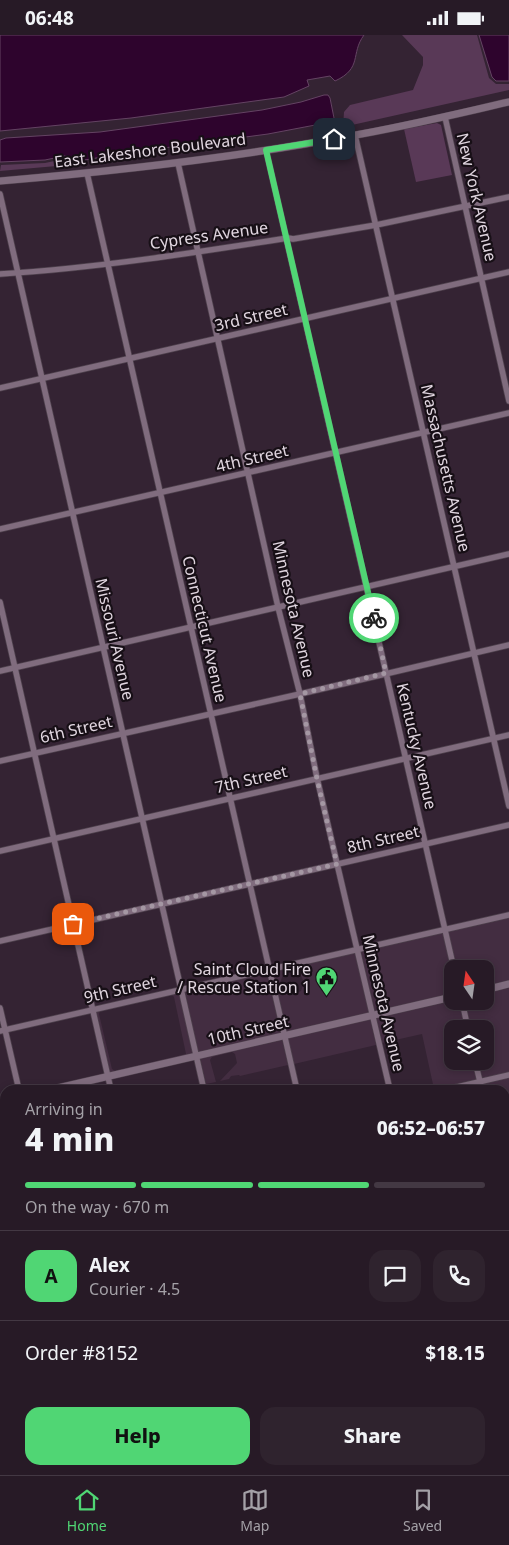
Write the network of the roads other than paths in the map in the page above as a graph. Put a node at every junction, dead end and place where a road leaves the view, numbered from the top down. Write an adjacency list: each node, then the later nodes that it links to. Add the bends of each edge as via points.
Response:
1 (509, 102): 2 (street, East Lakeshore Boulevard)
2 (445, 117): 3 (street, East Lakeshore Boulevard); 10 (street, New York Avenue)
3 (356, 135): 4 (street, East Lakeshore Boulevard); 11 (street, Massachusetts Avenue)
4 (266, 150): 5 (street, East Lakeshore Boulevard); 12 (street, Kentucky Avenue)
5 (178, 163): 6 (street, East Lakeshore Boulevard); 13 (street, Minnesota Avenue)
6 (87, 173): 7 (street, East Lakeshore Boulevard); 14 (street, Connecticut Avenue)
7 (0, 181)
8 (0, 194): 16 (street, Missouri Avenue)
9 (509, 197): 10 (street, Cypress Avenue)
10 (465, 207): 11 (street, Cypress Avenue); 18 (street, New York Avenue)
11 (376, 225): 12 (street, Cypress Avenue); 19 (street, Massachusetts Avenue)
12 (288, 238): 13 (street, Cypress Avenue); 20 (street, Kentucky Avenue)
13 (199, 251): 14 (street, Cypress Avenue); 21 (street, Minnesota Avenue)
14 (108, 264): 16 (street, Cypress Avenue); 22 (street, Connecticut Avenue)
15 (509, 272): 18 (street, 3rd Street)
16 (18, 273): 17 (street, Cypress Avenue); 23 (street, Missouri Avenue)
17 (0, 274)
18 (482, 278): 19 (street, 3rd Street); 25 (street, New York Avenue)
19 (393, 299): 20 (street, 3rd Street); 27 (street, Massachusetts Avenue)
20 (305, 319): 21 (street, 3rd Street); 28 (street, Kentucky Avenue)
21 (218, 339): 22 (street, 3rd Street); 29 (street, Minnesota Avenue)
22 (129, 359): 23 (street, 3rd Street); 30 (street, Connecticut Avenue)
23 (41, 379): 24 (street, 3rd Street); 31 (street, Missouri Avenue)
24 (0, 388)
25 (509, 401)
26 (509, 413): 27 (street, 4th Street)
27 (424, 433): 28 (street, 4th Street); 34 (street, Massachusetts Avenue)
28 (336, 453): 29 (street, 4th Street); 35 (street, Kentucky Avenue)
29 (249, 472): 30 (street, 4th Street); 37 (street, Minnesota Avenue)
30 (161, 493): 31 (street, 4th Street); 38 (street, Connecticut Avenue)
31 (72, 513): 32 (street, 4th Street); 40 (street, Missouri Avenue)
32 (0, 529)
33 (509, 554): 34 (street)
34 (454, 567): 35 (street); 41 (street, Massachusetts Avenue)
35 (367, 587): 37 (street); 44 (street, Kentucky Avenue)
36 (0, 602): 42 (street)
37 (278, 607): 38 (street); 45 (street, Minnesota Avenue)
38 (190, 627): 40 (street); 46 (street, Connecticut Avenue)
39 (509, 645): 41 (street, 6th Street)
40 (102, 647): 42 (street); 47 (street, Missouri Avenue)
41 (474, 653): 44 (street, 6th Street); 49 (street, Massachusetts Avenue)
42 (14, 667): 43 (street); 50 (street)
43 (0, 671)
44 (386, 673): 45 (street, 6th Street); 51 (street, Kentucky Avenue)
45 (300, 694): 46 (street, 6th Street); 53 (street, Minnesota Avenue)
46 (210, 713): 47 (street, 6th Street); 54 (street, Connecticut Avenue)
47 (122, 733): 50 (street, 6th Street); 56 (street, Missouri Avenue)
48 (509, 735): 49 (street, 7th Street)
49 (493, 738): 51 (street, 7th Street); 55 (street, Massachusetts Avenue)
50 (34, 753): 52 (street, 6th Street); 58 (street)
51 (406, 758): 53 (street, 7th Street); 59 (street, Kentucky Avenue)
52 (0, 761)
53 (317, 779): 54 (street, 7th Street); 61 (street, Minnesota Avenue)
54 (229, 798): 56 (street, 7th Street); 62 (street, Connecticut Avenue)
55 (509, 806)
56 (142, 819): 58 (street, 7th Street); 63 (street, Missouri Avenue)
57 (509, 825): 59 (street, 8th Street)
58 (54, 838): 60 (street, 7th Street); 65 (street)
59 (425, 844): 61 (street, 8th Street); 66 (street, Kentucky Avenue)
60 (0, 851)
61 (337, 864): 62 (street, 8th Street); 68 (street, Minnesota Avenue)
62 (249, 884): 63 (street, 8th Street); 70 (street, Connecticut Avenue)
63 (162, 905): 65 (street, 8th Street); 73 (street, Missouri Avenue)
64 (509, 915): 66 (street, 9th Street)
65 (73, 924): 67 (street, 8th Street); 76 (street)
66 (445, 929): 68 (street, 9th Street); 69 (street, Kentucky Avenue)
67 (0, 941)
68 (357, 949): 70 (street, 9th Street); 77 (street, Minnesota Avenue)
69 (452, 960)
70 (269, 969): 73 (street, 9th Street); 79 (street, Connecticut Avenue)
71 (509, 984): 72 (street)
72 (494, 988)
73 (181, 989): 76 (street, 9th Street); 80 (street, Missouri Avenue)
74 (444, 999): 77 (street, 10th Street)
75 (0, 1008): 78 (street)
76 (93, 1010): 78 (street, 9th Street); 83 (street)
77 (372, 1015): 79 (street, 10th Street); 90 (street, Minnesota Avenue)
78 (2, 1030): 85 (street)
79 (284, 1036): 80 (street, 10th Street); 89 (street, Connecticut Avenue)
80 (196, 1056): 83 (street, 10th Street); 88 (street, Missouri Avenue)
81 (477, 1070): 84 (street)
82 (509, 1075): 84 (street)
83 (108, 1077): 86 (street, 10th Street); 87 (street)
84 (480, 1082): 91 (street); 92 (street)
85 (18, 1085)
86 (72, 1085)
87 (110, 1085)
88 (203, 1085)
89 (296, 1085)
90 (389, 1085)
91 (466, 1085)
92 (481, 1085)

